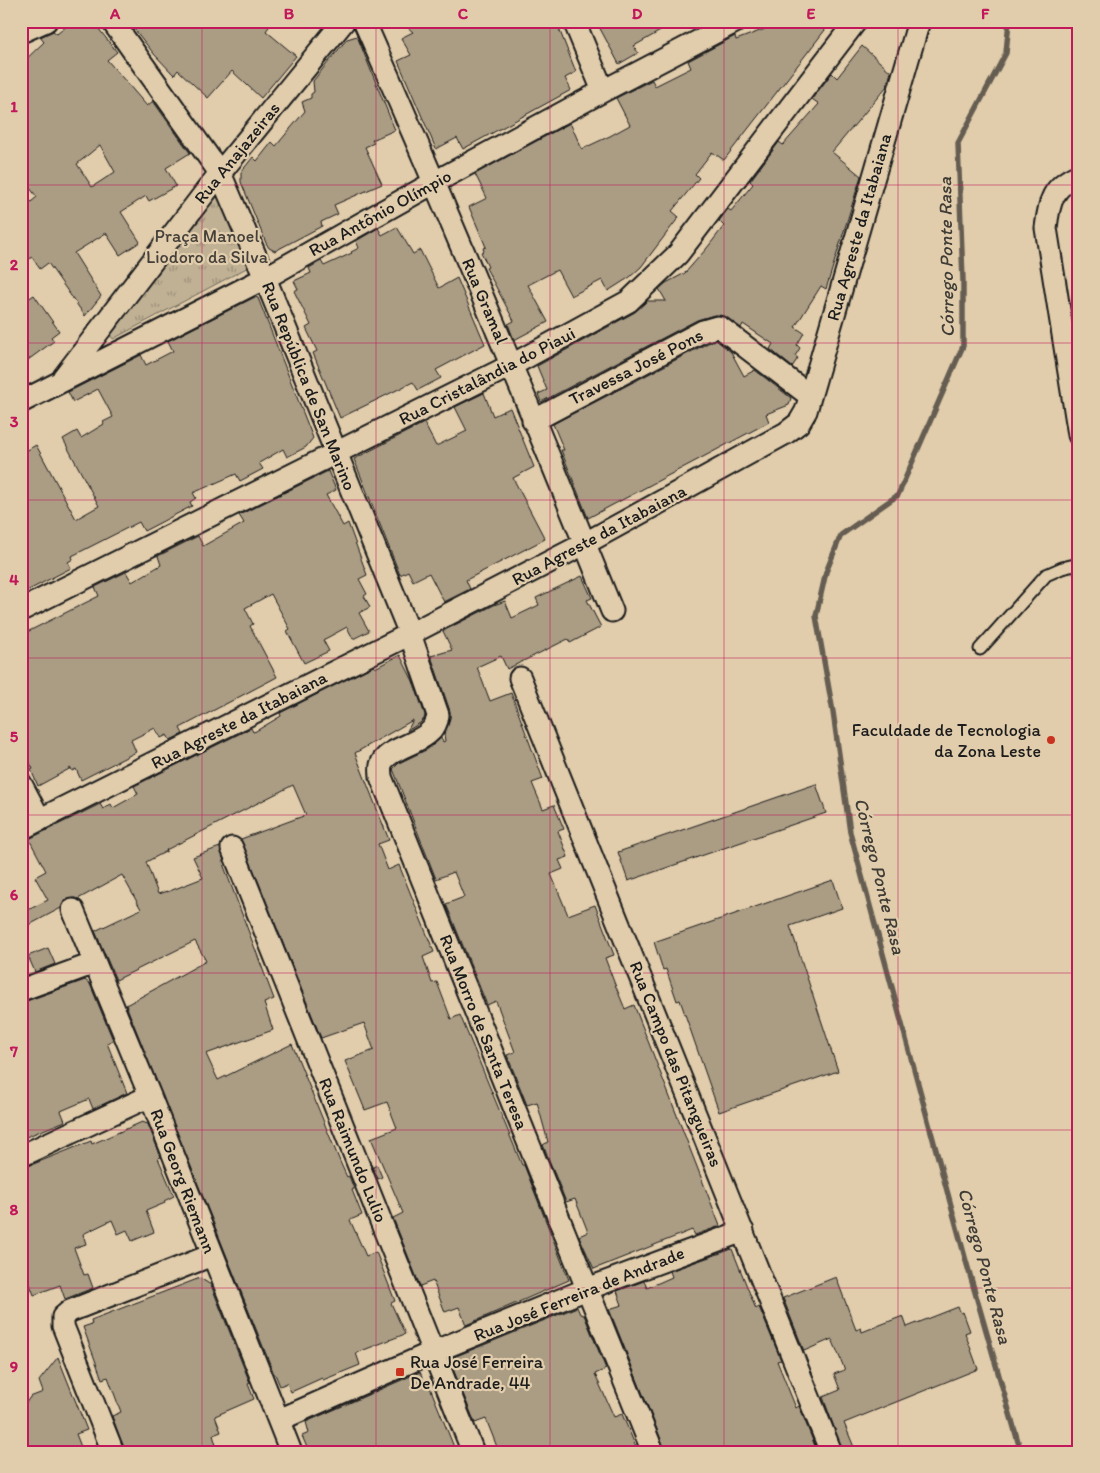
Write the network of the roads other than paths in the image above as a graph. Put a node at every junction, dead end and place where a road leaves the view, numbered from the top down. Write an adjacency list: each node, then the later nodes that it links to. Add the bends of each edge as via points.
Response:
1 (46, 21): 9 (street)
2 (112, 21): 11 (street, Rua República de San Marino)
3 (344, 21): 11 (street, Rua Anajazeiras)
4 (364, 21): 13 (street, Rua Gramal)
5 (574, 21): 10 (street)
6 (737, 21): 10 (street, Rua Antônio Olímpio)
7 (856, 21): 15 (street, Rua Cristalândia do Piaui, via 678,254 654,279 628,301)
8 (919, 21): 17 (street, Rua Agreste da Itabaiana)
9 (21, 32)
10 (604, 91): 13 (street, Rua Antônio Olímpio)
11 (220, 173): 14 (street, Rua República de San Marino); 16 (street, Rua Anajazeiras)
12 (1079, 176): 20 (street, via 1056,191 1049,206 1046,228)
13 (435, 182): 14 (street, Rua Antônio Olímpio); 15 (street, Rua Gramal)
14 (265, 278): 16 (street, Rua Antônio Olímpio); 21 (street, Rua República de San Marino)
15 (512, 365): 19 (street, Rua Gramal); 21 (street, Rua Cristalândia do Piaui)
16 (60, 382): 18 (street, Rua Antônio Olímpio)
17 (810, 396): 19 (street, Travessa José Pons, via 717,327 702,331); 22 (street, Rua Agreste da Itabaiana, via 799,423 786,434)
18 (21, 402)
19 (533, 421): 22 (street, Rua Gramal)
20 (1079, 435)
21 (336, 453): 24 (street, Rua Cristalândia do Piaui); 26 (street, Rua República de San Marino)
22 (584, 544): 25 (street, Rua Gramal); 26 (street, Rua Agreste da Itabaiana)
23 (1079, 564): 27 (lane, via 1046,575)
24 (21, 610)
25 (612, 611)
26 (410, 634): 30 (street, Rua Agreste da Itabaiana); 40 (street, Rua Morro de Santa Teresa, via 438,715 437,722 432,731 385,758 380,766 381,777)
27 (980, 649)
28 (520, 678): 38 (street, Rua Campo das Pitangueiras)
29 (21, 784): 30 (street)
30 (40, 820): 31 (street, Rua Agreste da Itabaiana)
31 (21, 830)
32 (232, 848): 41 (street, Rua Raimundo Lulio)
33 (73, 910): 34 (street, Rua Georg Riemann)
34 (95, 963): 35 (street); 36 (street, Rua Georg Riemann)
35 (21, 990)
36 (150, 1096): 37 (street); 39 (street, Rua Georg Riemann)
37 (21, 1156)
38 (743, 1231): 40 (street, Rua José Ferreira de Andrade); 47 (street, Rua Campo das Pitangueiras)
39 (212, 1256): 42 (street, Rua Georg Riemann); 43 (street, via 70,1311 63,1317 63,1326)
40 (587, 1289): 41 (street, Rua José Ferreira de Andrade); 46 (street, Rua Morro de Santa Teresa)
41 (434, 1352): 42 (street, Rua José Ferreira de Andrade); 45 (street, Rua Raimundo Lulio)
42 (279, 1420): 44 (street, Rua Georg Riemann)
43 (113, 1452)
44 (291, 1452)
45 (473, 1452)
46 (653, 1452)
47 (831, 1452)

